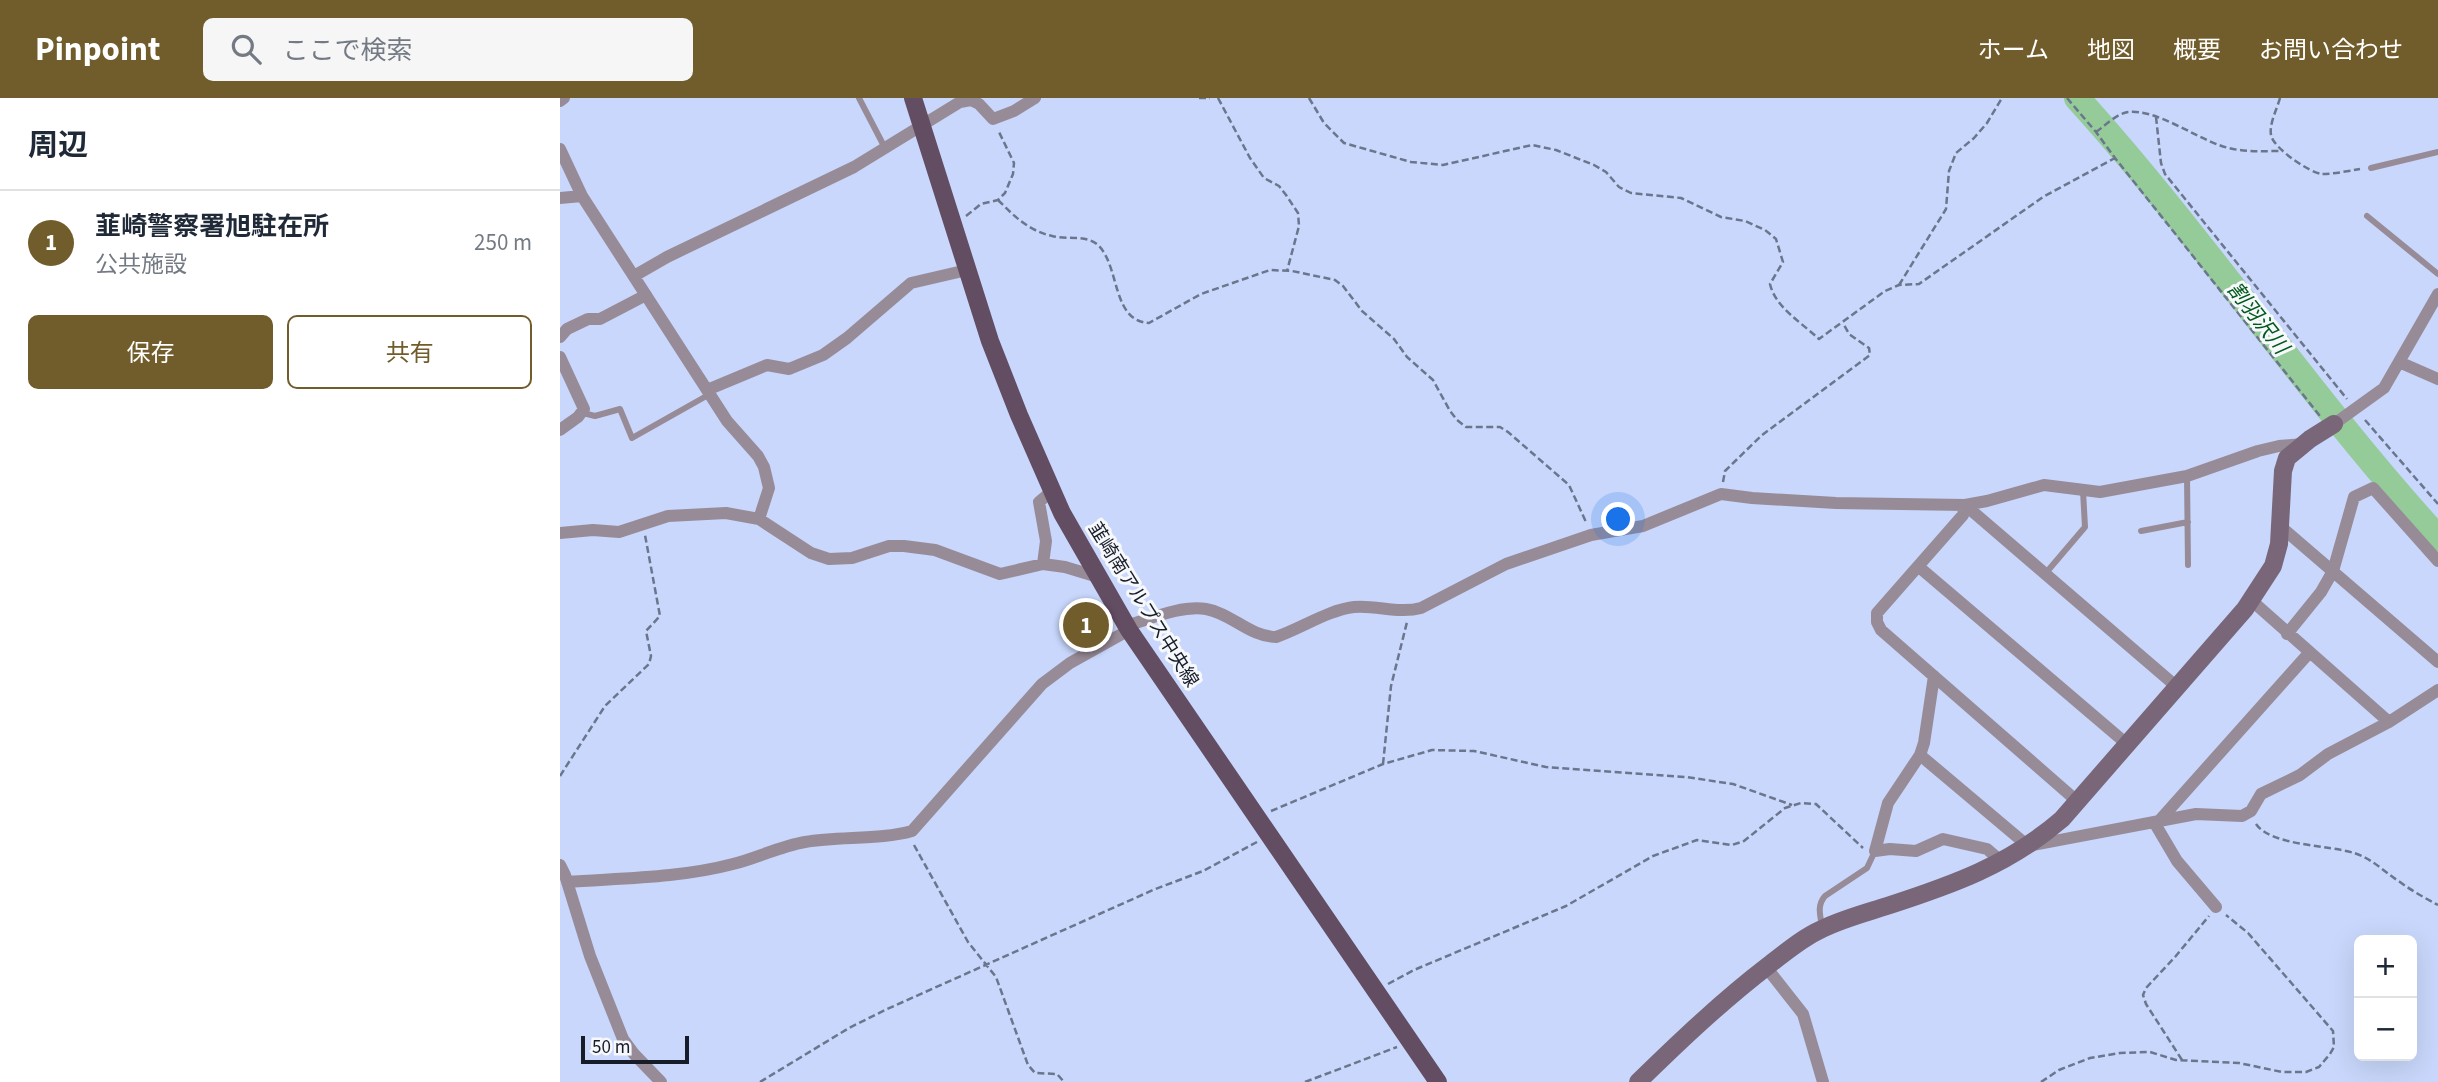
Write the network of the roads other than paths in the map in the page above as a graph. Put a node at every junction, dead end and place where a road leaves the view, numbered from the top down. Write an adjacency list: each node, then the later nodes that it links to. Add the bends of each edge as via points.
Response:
1 (565, 98): 5 (street)
2 (859, 98): 8 (lane)
3 (913, 98): 6 (main road, 韮崎南アルプス中央線)
4 (1035, 98): 6 (street, via 993,119 971,100)
5 (560, 101)
6 (922, 126): 8 (street); 14 (main road, 韮崎南アルプス中央線)
7 (560, 149): 11 (street)
8 (885, 149): 16 (street)
9 (2438, 152): 10 (lane)
10 (2371, 168)
11 (582, 196): 12 (street); 16 (street)
12 (560, 198)
13 (2367, 216): 15 (lane)
14 (967, 270): 23 (street, via 911,283 823,355 789,369 767,365); 29 (main road, 韮崎南アルプス中央線, via 1000,366)
15 (2438, 274)
16 (634, 276): 18 (street)
17 (2438, 294): 21 (street)
18 (646, 295): 19 (street, via 600,319 567,329); 23 (street)
19 (560, 337)
20 (560, 357): 24 (street, via 580,397)
21 (2399, 362): 22 (street); 25 (street, via 2384,388)
22 (2438, 379)
23 (709, 392): 24 (lane, via 632,438 620,409 595,416); 32 (street, via 764,467 769,488)
24 (581, 413): 26 (street)
25 (2331, 426): 27 (street)
26 (560, 430)
27 (2303, 444): 28 (street, via 2258,451); 34 (street, via 2287,458 2283,471)
28 (2187, 476): 30 (street); 33 (lane)
29 (1052, 491): 38 (street, via 1040,502 1046,541); 43 (main road, 韮崎南アルプス中央線)
30 (2083, 491): 31 (street, via 2044,485); 42 (lane, via 2085,527)
31 (1965, 505): 40 (street, via 1963,515); 42 (street); 45 (street, via 1721,495 1643,526 1591,535 1506,564 1410,611 1344,609 1276,637 1265,637 1207,609 1192,608)
32 (759, 519): 36 (street, via 726,513 668,516 619,532); 38 (street, via 811,553 830,559 904,546 935,550 1000,574)
33 (2188, 522): 35 (lane); 39 (lane)
34 (2280, 526): 41 (street); 44 (street, via 2273,566)
35 (2141, 531)
36 (560, 533)
37 (2438, 562): 41 (street, via 2373,488 2351,502)
38 (1043, 564): 43 (street)
39 (2189, 565)
40 (1919, 567): 49 (street, via 1877,613 1877,622); 53 (street)
41 (2333, 571): 46 (street); 48 (street)
42 (2045, 574): 50 (street)
43 (1098, 577): 45 (main road, 韮崎南アルプス中央線)
44 (2251, 600): 46 (street); 50 (street)
45 (1128, 628): 61 (street, via 1042,684 912,831 801,843 692,872); 66 (main road, 韮崎南アルプス中央線)
46 (2287, 634): 47 (street)
47 (2309, 653): 52 (street); 56 (street)
48 (2438, 662)
49 (1934, 676): 54 (street); 55 (street)
50 (2177, 687): 53 (street)
51 (2438, 690): 52 (street)
52 (2389, 722): 56 (street, via 2261,794 2252,811 2242,816 2196,814)
53 (2128, 745): 55 (street)
54 (1920, 755): 57 (street); 58 (street, via 1888,803)
55 (2078, 802): 57 (street)
56 (2157, 822): 57 (street); 62 (street, via 2177,861)
57 (2028, 846): 59 (street)
58 (1875, 851): 59 (street, via 1916,851 1943,839 1987,849); 63 (lane, via 1867,868 1821,901)
59 (2002, 862): 63 (street)
60 (560, 865): 61 (street)
61 (568, 882): 65 (street, via 590,956 624,1039)
62 (2216, 907)
63 (1822, 928): 64 (street)
64 (1766, 967): 67 (street); 68 (street, via 1803,1014)
65 (662, 1082)
66 (1438, 1082)
67 (1638, 1082)
68 (1824, 1082)

